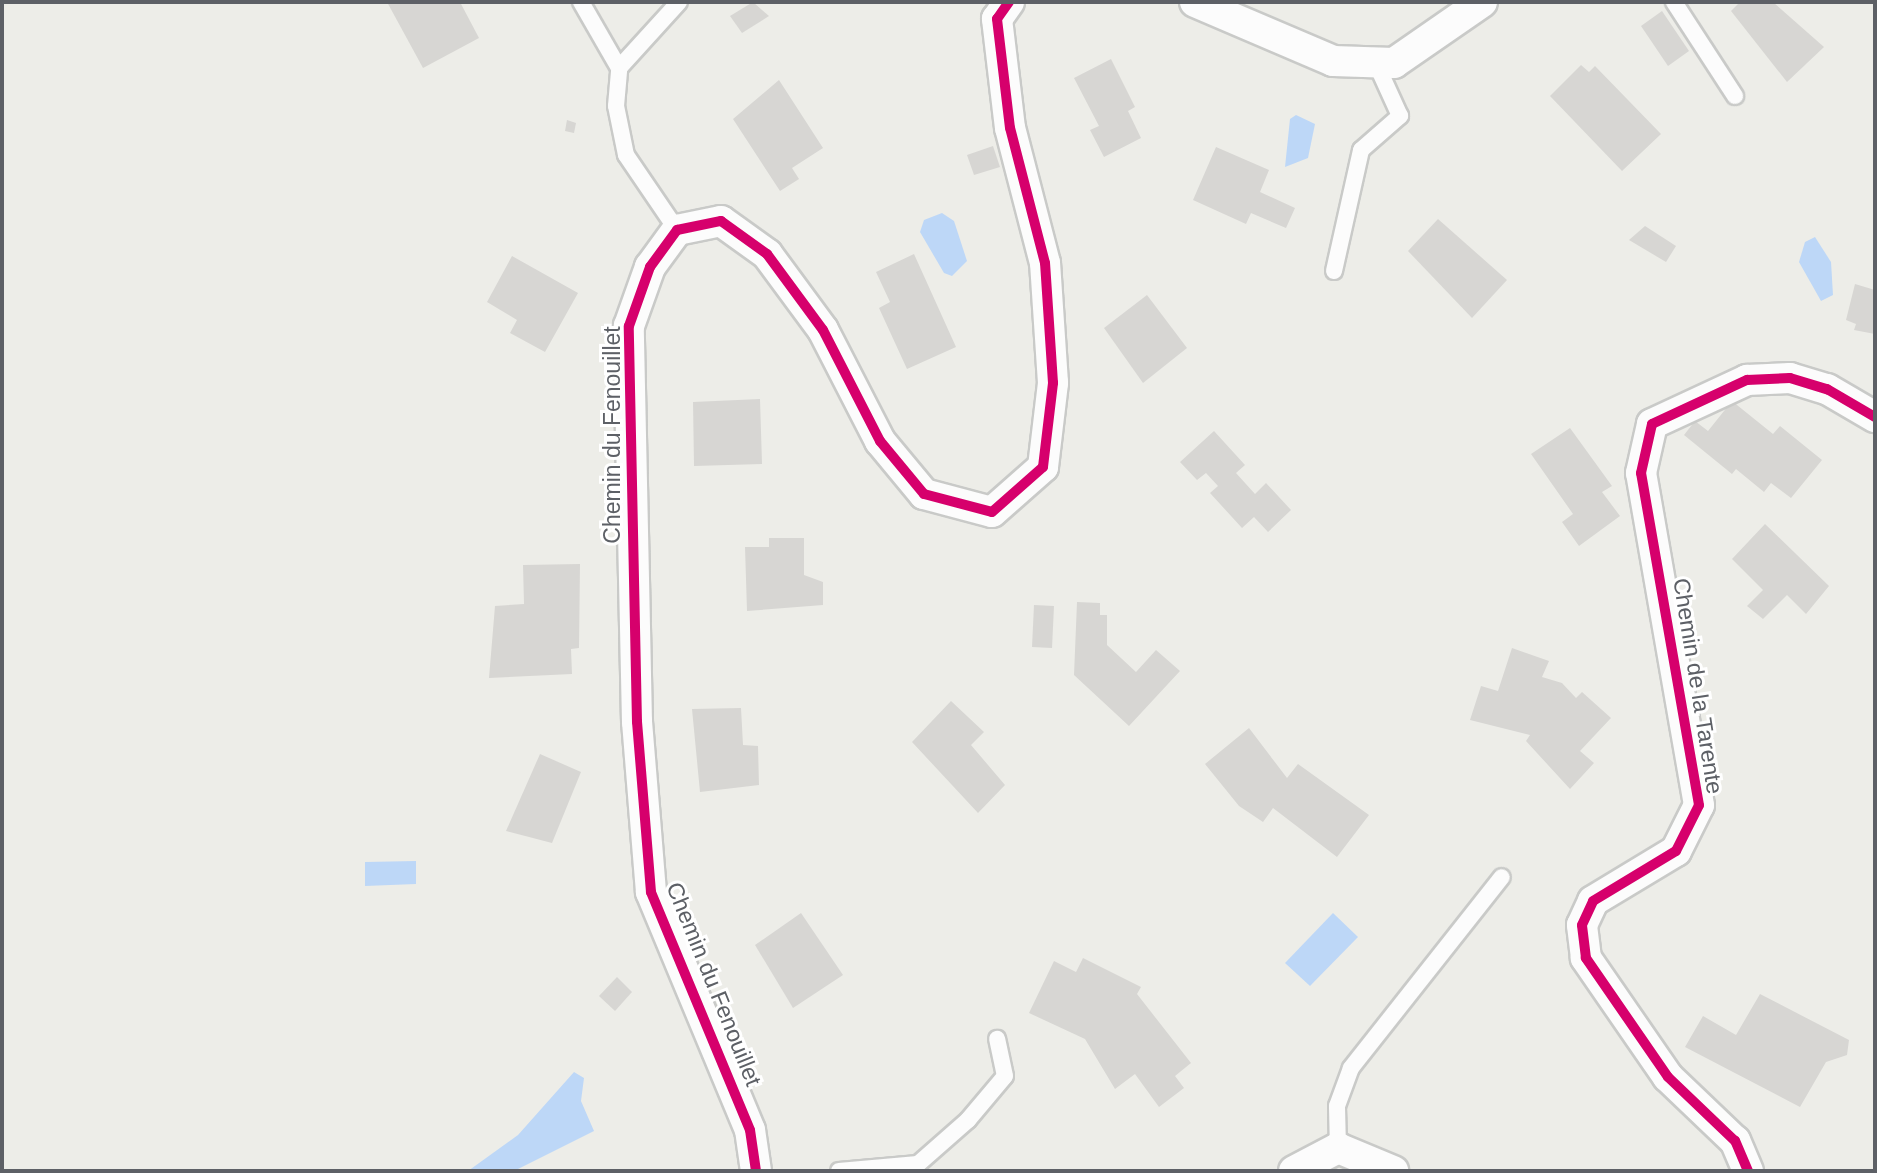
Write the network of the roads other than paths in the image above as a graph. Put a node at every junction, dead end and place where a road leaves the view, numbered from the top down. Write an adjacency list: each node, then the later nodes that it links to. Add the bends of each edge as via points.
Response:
1 (581, 2): 8 (lane)
2 (679, 2): 8 (lane)
3 (1009, 2): 10 (street, via 997,19 998,33 1010,128 1045,263 1053,383 1043,467 992,512 924,494 880,441 823,330 767,254 721,221)
4 (1195, 2): 7 (street, via 1333,61)
5 (1482, 2): 7 (street, via 1394,63)
6 (1674, 2): 9 (lane)
7 (1376, 63): 11 (lane, via 1400,116 1361,150)
8 (619, 68): 10 (lane, via 616,106 626,155)
9 (1735, 96)
10 (677, 230): 16 (street, Chemin du Fenouillet, via 650,267 629,326 636,722 651,892 751,1130)
11 (1334, 271)
12 (1875, 417): 20 (street, Chemin de la Tarente, via 1827,389 1790,378 1747,380 1652,424 1641,473 1699,805 1676,851 1593,901 1582,925 1586,958 1668,1077 1735,1141)
13 (1502, 877): 15 (lane, via 1352,1068 1337,1106)
14 (996, 1039): 17 (lane, via 1005,1076 968,1120 918,1164)
15 (1338, 1148): 18 (street); 19 (street)
16 (756, 1171)
17 (839, 1171)
18 (1294, 1171)
19 (1392, 1171)
20 (1748, 1171)

